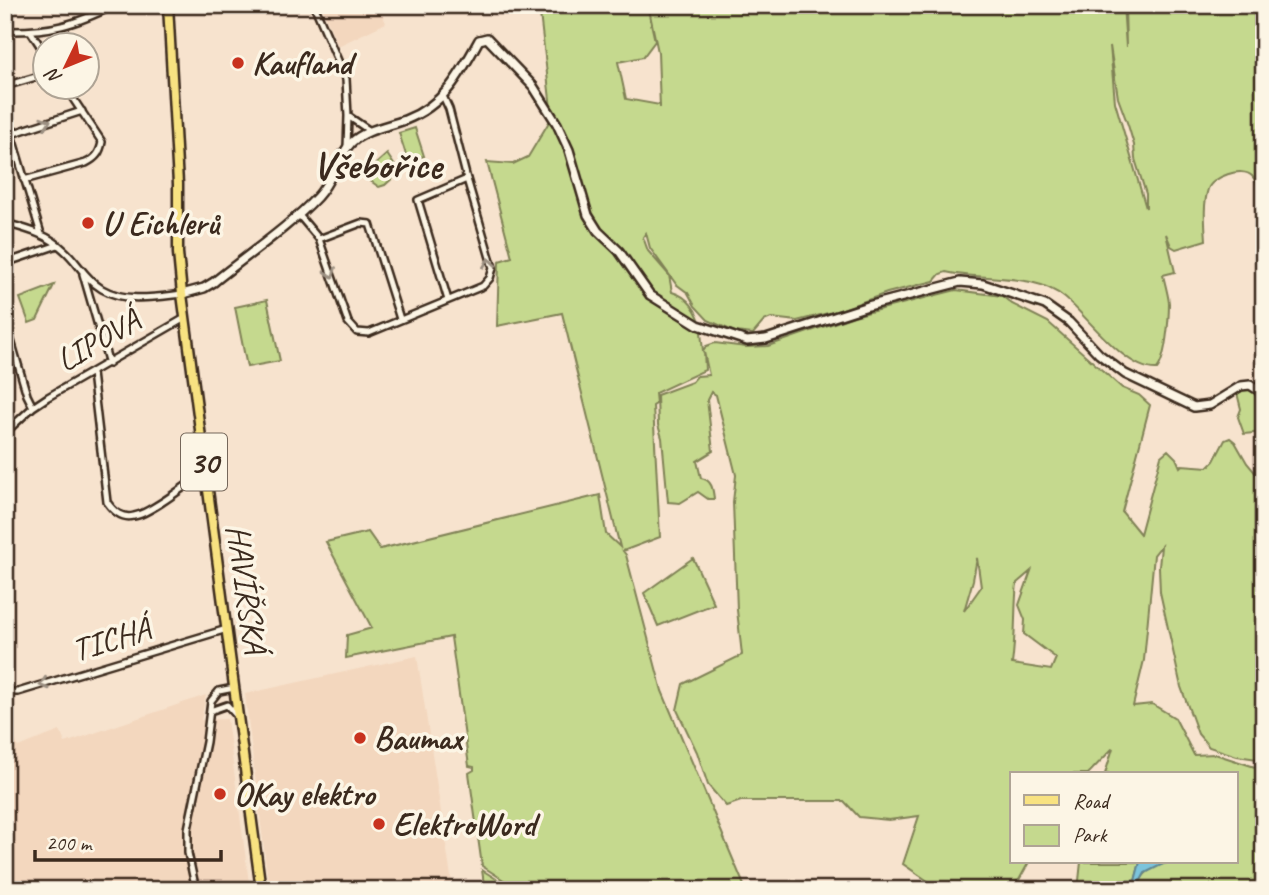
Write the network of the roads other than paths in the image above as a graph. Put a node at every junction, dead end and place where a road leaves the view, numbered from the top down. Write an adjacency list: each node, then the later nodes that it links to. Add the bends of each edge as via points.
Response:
1 (115, 5): 5 (street, via 75,24)
2 (168, 5): 23 (main road, 30)
3 (314, 5): 11 (street, via 346,79)
4 (5, 31): 5 (street)
5 (31, 32)
6 (32, 78): 7 (street)
7 (5, 86)
8 (443, 96): 12 (street, via 407,120); 14 (street); 30 (street, via 479,40 489,39 533,86 565,138 588,215 598,231 619,251 650,295 698,325 747,341 766,340 948,285 983,284 1045,305 1125,374 1194,407 1210,405 1241,386)
9 (76, 102): 10 (street)
10 (82, 111): 15 (street, one-way to 10, via 10,134); 15 (street, via 102,142 101,150 86,163)
11 (348, 116): 12 (street); 13 (street)
12 (370, 131): 13 (street)
13 (347, 148): 16 (street, via 317,197)
14 (467, 179): 24 (street, one-way to 14, via 484,286 493,268); 24 (street, via 418,200)
15 (24, 180): 18 (street)
16 (298, 214): 19 (street); 23 (street, via 214,282)
17 (5, 223): 18 (street)
18 (41, 234): 20 (street)
19 (318, 239): 26 (street, one-way to 26, via 351,327 369,333); 26 (street, via 370,224)
20 (58, 245): 21 (street); 22 (street)
21 (5, 263)
22 (82, 271): 23 (street, via 104,290 118,295 148,299); 28 (street)
23 (182, 294): 25 (main road, HAVÍŘSKÁ / 30)
24 (448, 300): 26 (street)
25 (185, 318): 28 (street, LIPOVÁ); 34 (main road, HAVÍŘSKÁ / 30)
26 (400, 319)
27 (5, 320): 32 (street)
28 (109, 363): 29 (street, LIPOVÁ)
29 (92, 373): 32 (street, LIPOVÁ); 34 (street, via 107,502 113,511 124,517 141,514)
30 (1261, 388): 31 (street)
31 (1264, 397)
32 (33, 407): 33 (street, LIPOVÁ)
33 (5, 433)
34 (205, 472): 35 (main road, HAVÍŘSKÁ / 30)
35 (227, 629): 36 (main road, HAVÍŘSKÁ / 30); 37 (street, TICHÁ, one-way to 37, via 18,692)
36 (234, 688): 38 (street, via 219,691); 39 (main road, HAVÍŘSKÁ / 30)
37 (7, 690)
38 (210, 711): 39 (street, via 227,705); 40 (street, via 188,829)
39 (237, 716): 41 (main road, HAVÍŘSKÁ / 30)
40 (196, 890)
41 (261, 890)

